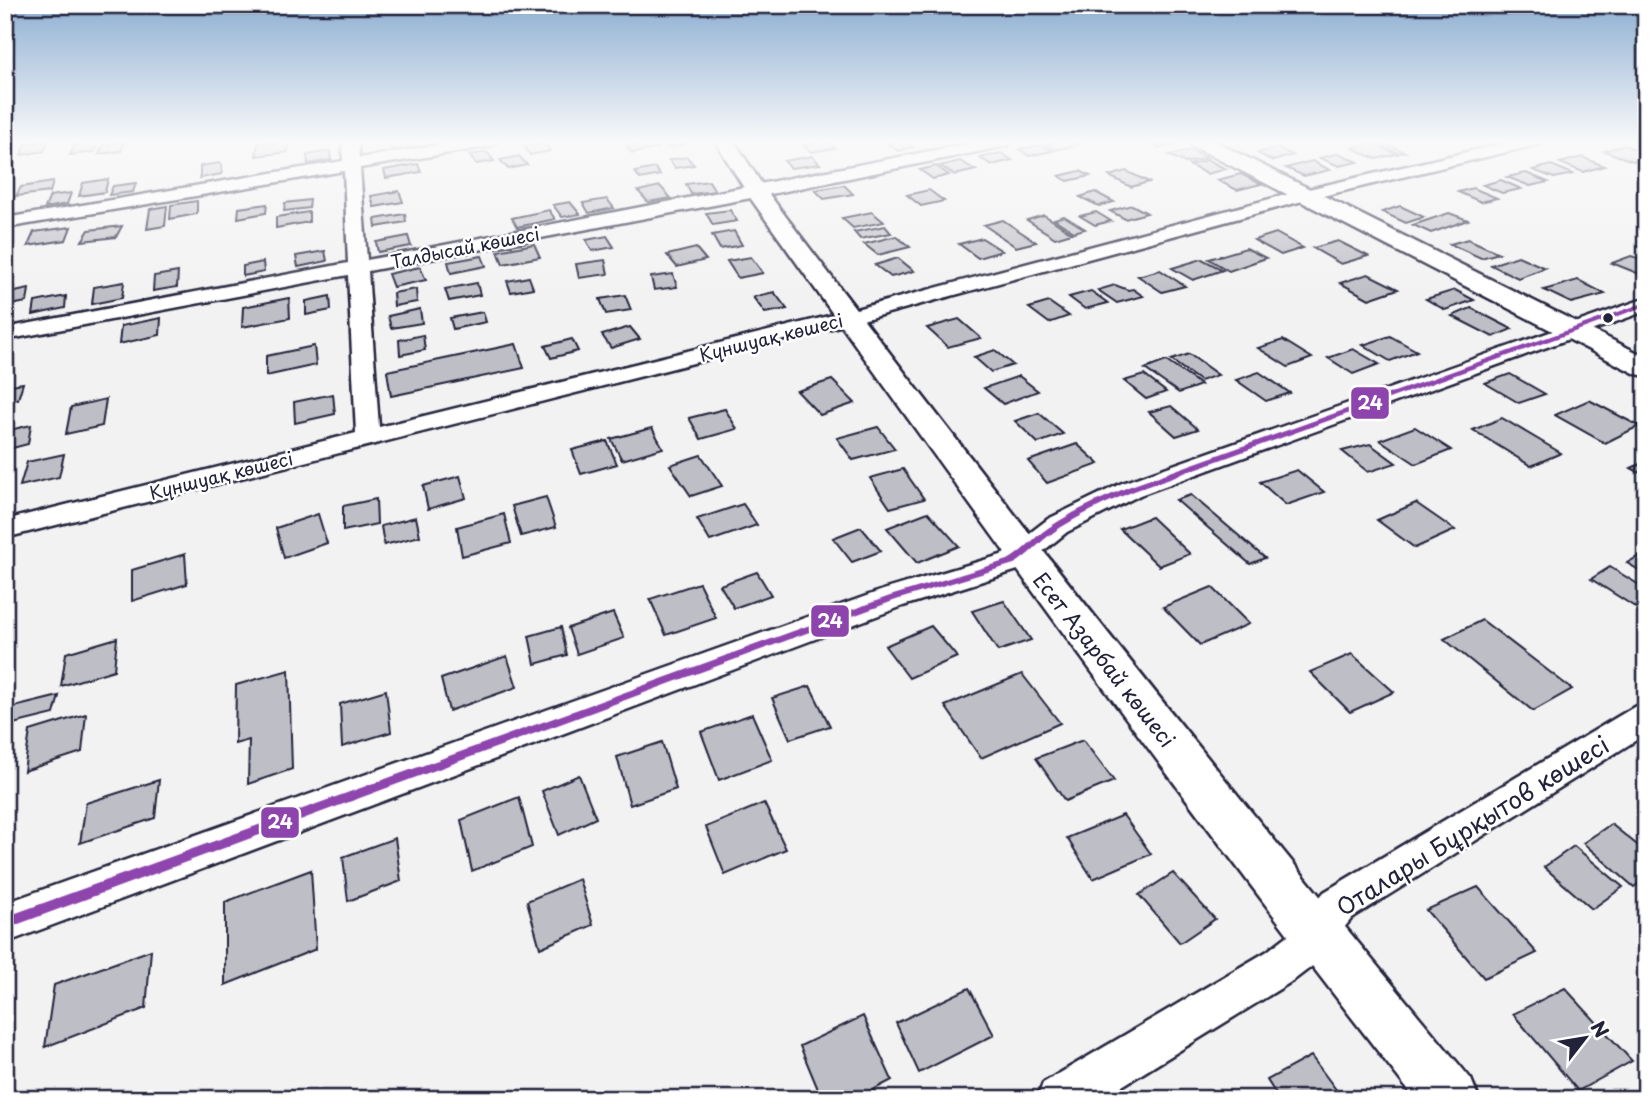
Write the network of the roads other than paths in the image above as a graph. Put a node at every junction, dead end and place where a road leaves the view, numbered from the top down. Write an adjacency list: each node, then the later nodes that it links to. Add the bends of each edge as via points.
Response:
1 (757, 192): 11 (street, Есет Азарбай көшесі)
2 (181, 193): 8 (street)
3 (354, 193): 9 (street)
4 (754, 193): 9 (street, Талдысай көшесі)
5 (1301, 193): 7 (street)
6 (1317, 193): 7 (street, Күншуақ көшесі)
7 (1306, 195): 11 (street, Күншуақ көшесі); 12 (street)
8 (5, 223)
9 (358, 268): 13 (street, Талдысай көшесі); 15 (street)
10 (1646, 304): 12 (street)
11 (848, 318): 15 (street, Күншуақ көшесі); 17 (street, Есет Азарбай көшесі)
12 (1572, 331): 14 (street); 17 (street, via 1131,489 1073,515 1039,539)
13 (5, 334)
14 (1646, 368)
15 (368, 438): 16 (street, Күншуақ көшесі)
16 (7, 532)
17 (1026, 555): 19 (street, via 883,602); 20 (street, Есет Азарбай көшесі)
18 (1646, 717): 20 (street, Оталары Бұрқытов көшесі, via 1338,905)
19 (5, 923)
20 (1315, 932): 21 (street, Оталары Бұрқытов көшесі, via 1280,966); 22 (street, Есет Азарбай көшесі)
21 (1059, 1099)
22 (1451, 1099)

